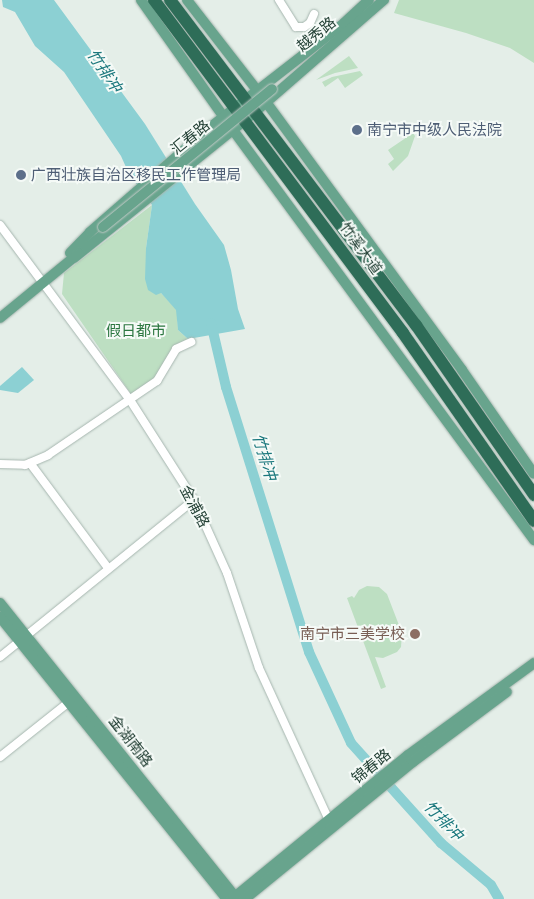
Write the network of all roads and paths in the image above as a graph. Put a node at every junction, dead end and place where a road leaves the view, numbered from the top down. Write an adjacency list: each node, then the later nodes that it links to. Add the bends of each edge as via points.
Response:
1 (141, 0): 14 (main road)
2 (154, 0): 13 (highway, 竹溪大道)
3 (170, 0): 13 (highway, 竹溪大道)
4 (188, 0): 11 (main road)
5 (279, 0): 9 (street, via 296,27 310,23)
6 (369, 0): 11 (main road)
7 (377, 0): 10 (main road, 越秀路)
8 (384, 0): 12 (main road)
9 (314, 14)
10 (272, 89): 18 (main road, 汇春路, bridge, via 103,226)
11 (256, 91): 12 (main road); 13 (main road)
12 (266, 102): 15 (main road); 26 (main road)
13 (240, 104): 14 (main road); 15 (highway, 竹溪大道)
14 (225, 116): 16 (main road); 18 (main road, via 129,199)
15 (250, 116): 16 (main road); 27 (highway, 竹溪大道, via 416,325); 29 (highway, 竹溪大道)
16 (233, 130): 18 (main road, via 136,209); 30 (main road)
17 (0, 225): 19 (street, 金浦路)
18 (72, 255): 19 (main road, 汇春路)
19 (40, 281): 20 (main road, 汇春路); 21 (main road, 汇春路); 23 (street, 金浦路)
20 (0, 310)
21 (0, 318)
22 (191, 342): 23 (street, via 176,349 157,382)
23 (130, 400): 24 (street, via 48,455); 28 (street, 金浦路)
24 (30, 463): 25 (street); 31 (street)
25 (0, 464)
26 (534, 474)
27 (534, 495)
28 (194, 500): 31 (street); 42 (street, 金浦路, via 227,573 259,668)
29 (534, 522)
30 (534, 540)
31 (108, 568): 34 (street)
32 (0, 603): 34 (main road, 金湖南路)
33 (0, 617): 34 (main road, 金湖南路)
34 (24, 638): 35 (street); 38 (main road, 金湖南路); 43 (main road, 金湖南路)
35 (0, 657)
36 (534, 663): 40 (main road, 锦春路)
37 (534, 671): 40 (main road, 锦春路)
38 (70, 702): 39 (street); 43 (main road, 金湖南路)
39 (0, 757)
40 (411, 758): 41 (main road, 锦春路)
41 (349, 808): 42 (main road, 锦春路); 43 (main road, 锦春路)
42 (329, 820): 43 (main road, 锦春路)
43 (235, 899)

